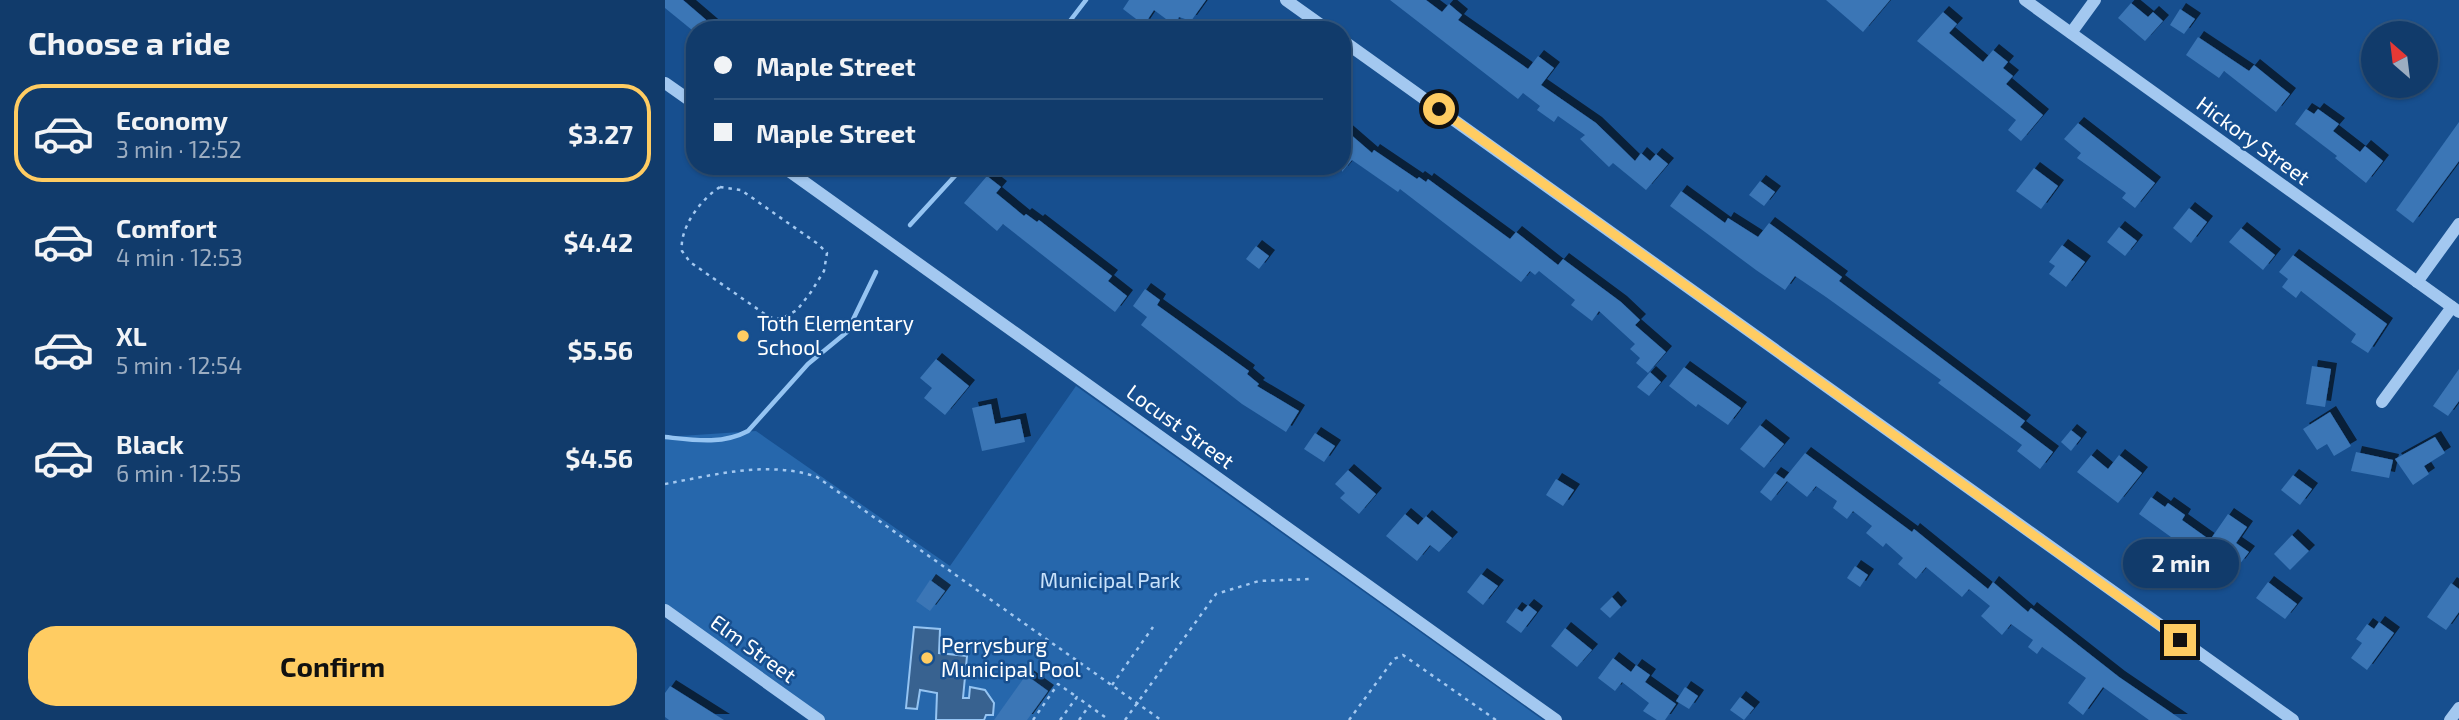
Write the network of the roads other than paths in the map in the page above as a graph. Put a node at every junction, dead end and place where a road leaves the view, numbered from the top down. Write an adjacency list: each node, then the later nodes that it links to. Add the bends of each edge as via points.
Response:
1 (1286, 0): 4 (street)
2 (2025, 0): 5 (street, Hickory Street)
3 (2095, 0): 5 (street)
4 (1315, 21)
5 (2071, 33): 11 (street, Hickory Street)
6 (1351, 46): 18 (street)
7 (665, 83): 8 (street)
8 (686, 98)
9 (795, 175): 17 (street, Locust Street)
10 (2459, 224): 11 (street)
11 (2417, 282): 12 (street, Hickory Street)
12 (2456, 310): 13 (street)
13 (2382, 402)
14 (665, 610): 16 (street, Elm Street)
15 (2459, 708): 19 (street)
16 (819, 720)
17 (1556, 720)
18 (2293, 720)
19 (2450, 720)

